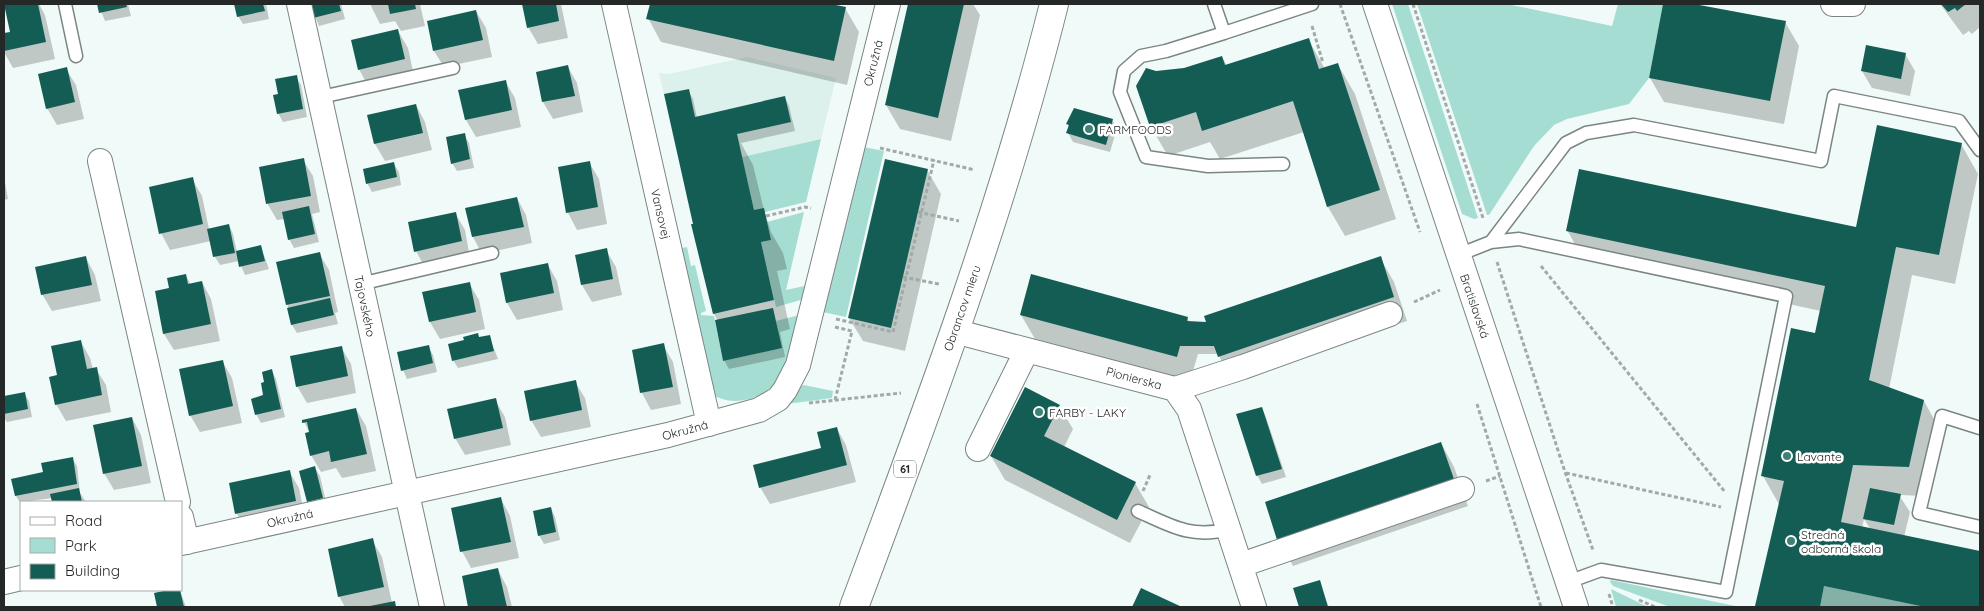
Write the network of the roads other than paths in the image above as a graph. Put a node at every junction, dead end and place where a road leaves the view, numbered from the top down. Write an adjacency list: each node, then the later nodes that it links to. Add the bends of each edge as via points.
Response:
1 (65, 4): 13 (lane)
2 (299, 4): 15 (street, Tajovského)
3 (614, 4): 27 (street, Vansovej)
4 (888, 4): 27 (street, Okružná, via 795,374 785,390 768,406)
5 (1054, 4): 24 (main road, Obrancov mieru / 61, via 1003,187)
6 (1214, 4): 12 (lane)
7 (1375, 4): 21 (street, Bratislavská)
8 (1833, 4): 9 (street)
9 (1853, 4)
10 (1309, 5): 11 (lane)
11 (1288, 8): 12 (lane)
12 (1224, 33): 18 (lane, via 1141,56 1124,71 1120,92 1146,157 1208,166)
13 (76, 56)
14 (453, 68): 15 (lane)
15 (320, 97): 22 (street, Tajovského)
16 (1980, 150): 19 (lane, via 1959,121 1834,96 1821,161 1634,125 1586,133 1566,143)
17 (100, 161): 32 (street)
18 (1283, 164)
19 (1490, 242): 21 (lane); 41 (lane, via 1518,239 1786,296 1726,592 1601,570)
20 (492, 253): 22 (lane)
21 (1458, 255): 41 (street, Bratislavská)
22 (360, 284): 31 (street, Tajovského)
23 (1390, 314): 26 (street)
24 (954, 331): 25 (street, Pionierska); 43 (main road, Obrancov mieru / 61)
25 (1026, 350): 26 (street, Pionierska); 29 (street)
26 (1175, 389): 36 (street, Pionierska, via 1189,409)
27 (709, 424): 31 (street, Okružná)
28 (1980, 428): 35 (lane, via 1942,416 1918,513)
29 (978, 449)
30 (1462, 489): 38 (street)
31 (406, 492): 37 (street, Okružná); 42 (street, Tajovského)
32 (178, 501)
33 (1139, 504): 36 (lane, via 1177,528 1194,533 1210,534)
34 (182, 525): 37 (street, Okružná)
35 (1980, 527)
36 (1229, 529): 38 (street, Pionierska)
37 (184, 542)
38 (1241, 565): 44 (street, Pionierska)
39 (20, 578): 40 (street)
40 (4, 582)
41 (1568, 582): 45 (street, Bratislavská)
42 (432, 607)
43 (854, 607)
44 (1254, 607)
45 (1576, 607)

